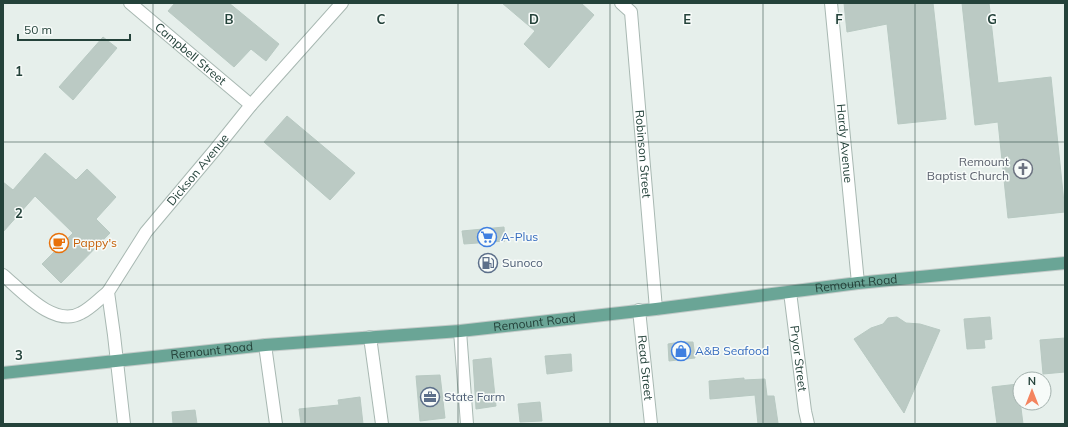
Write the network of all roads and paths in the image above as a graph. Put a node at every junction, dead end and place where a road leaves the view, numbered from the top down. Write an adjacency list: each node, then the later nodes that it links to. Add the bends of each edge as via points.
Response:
1 (130, 3): 5 (street, Campbell Street)
2 (342, 3): 5 (street, Dickson Avenue)
3 (621, 3): 11 (street, Robinson Street, via 631,12)
4 (831, 3): 8 (street, Hardy Avenue)
5 (251, 105): 9 (street, Dickson Avenue, via 146,232)
6 (1065, 263): 8 (main road, Remount Road)
7 (3, 275): 9 (street, Dickson Avenue, via 44,310 56,315 70,317 81,313)
8 (858, 283): 10 (main road, Remount Road)
9 (108, 292): 16 (street)
10 (790, 292): 11 (main road, Remount Road); 23 (street, Pryor Street)
11 (656, 309): 12 (main road, Remount Road)
12 (639, 310): 13 (main road, Remount Road); 22 (street, Read Street)
13 (460, 331): 14 (main road, Remount Road); 21 (street)
14 (370, 337): 15 (main road, Remount Road); 20 (street)
15 (266, 345): 16 (main road, Remount Road); 19 (street)
16 (116, 361): 17 (main road, Remount Road); 18 (street)
17 (3, 372)
18 (124, 424)
19 (276, 424)
20 (382, 424)
21 (467, 424)
22 (651, 424)
23 (808, 424)

